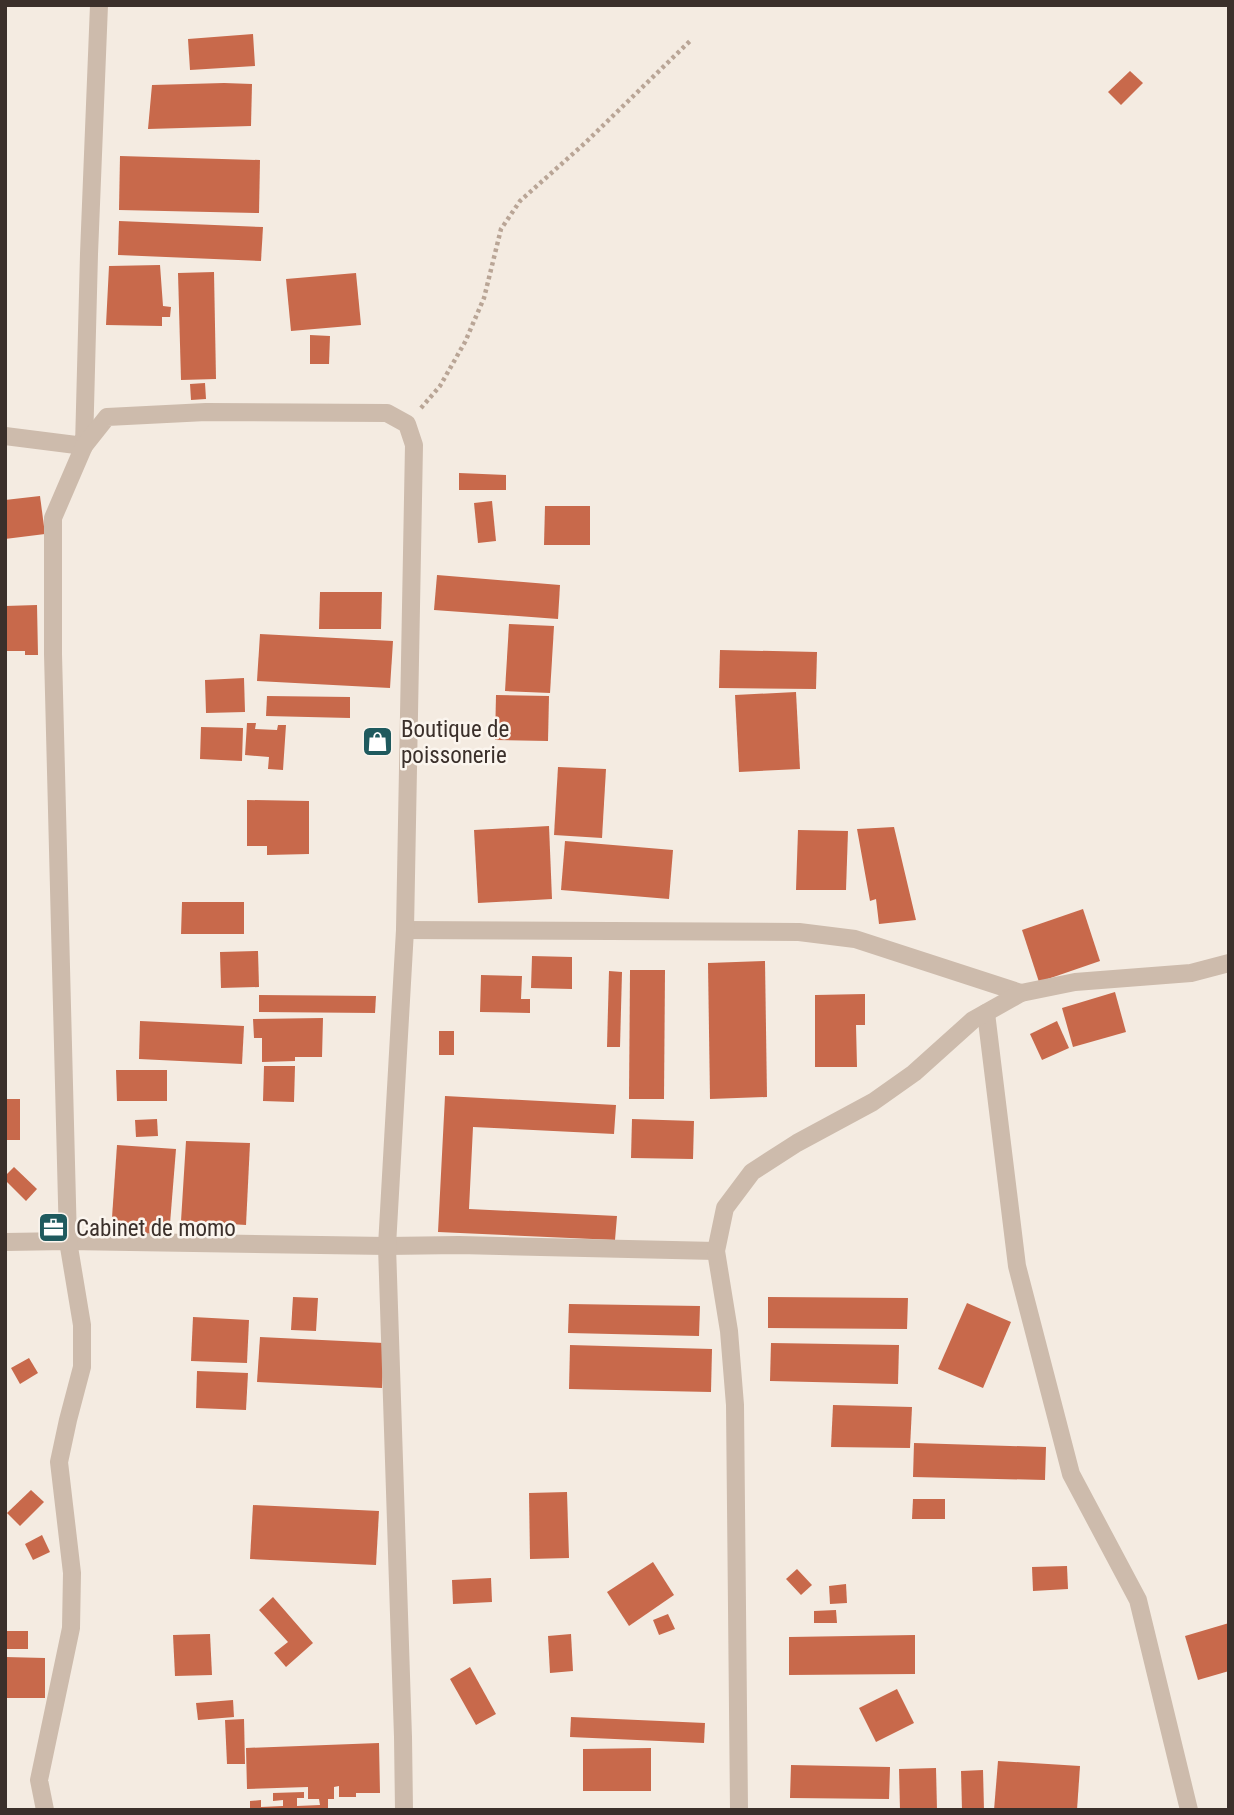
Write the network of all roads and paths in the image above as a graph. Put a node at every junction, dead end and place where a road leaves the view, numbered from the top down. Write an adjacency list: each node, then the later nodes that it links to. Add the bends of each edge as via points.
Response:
1 (99, 5): 5 (street)
2 (692, 38): 3 (path, via 520,201 501,229 484,298 465,342 440,386)
3 (407, 424): 5 (street, via 387,413 206,412 107,417); 6 (street, via 414,445)
4 (5, 436): 5 (street)
5 (85, 446): 10 (street, via 52,518)
6 (405, 930): 8 (street, via 799,932 855,939); 12 (street)
7 (1229, 963): 8 (street, via 1191,973 1075,982)
8 (1021, 993): 9 (street)
9 (986, 1013): 13 (street, via 873,1102 752,1172 725,1208); 17 (street, via 1017,1266 1071,1474 1138,1600)
10 (68, 1241): 11 (street); 12 (street); 14 (street, via 82,1325 82,1367 59,1462 72,1573 71,1628 39,1780)
11 (5, 1242)
12 (387, 1246): 13 (street); 15 (street)
13 (716, 1251): 16 (street, via 735,1405)
14 (45, 1810)
15 (404, 1810)
16 (739, 1810)
17 (1189, 1810)

